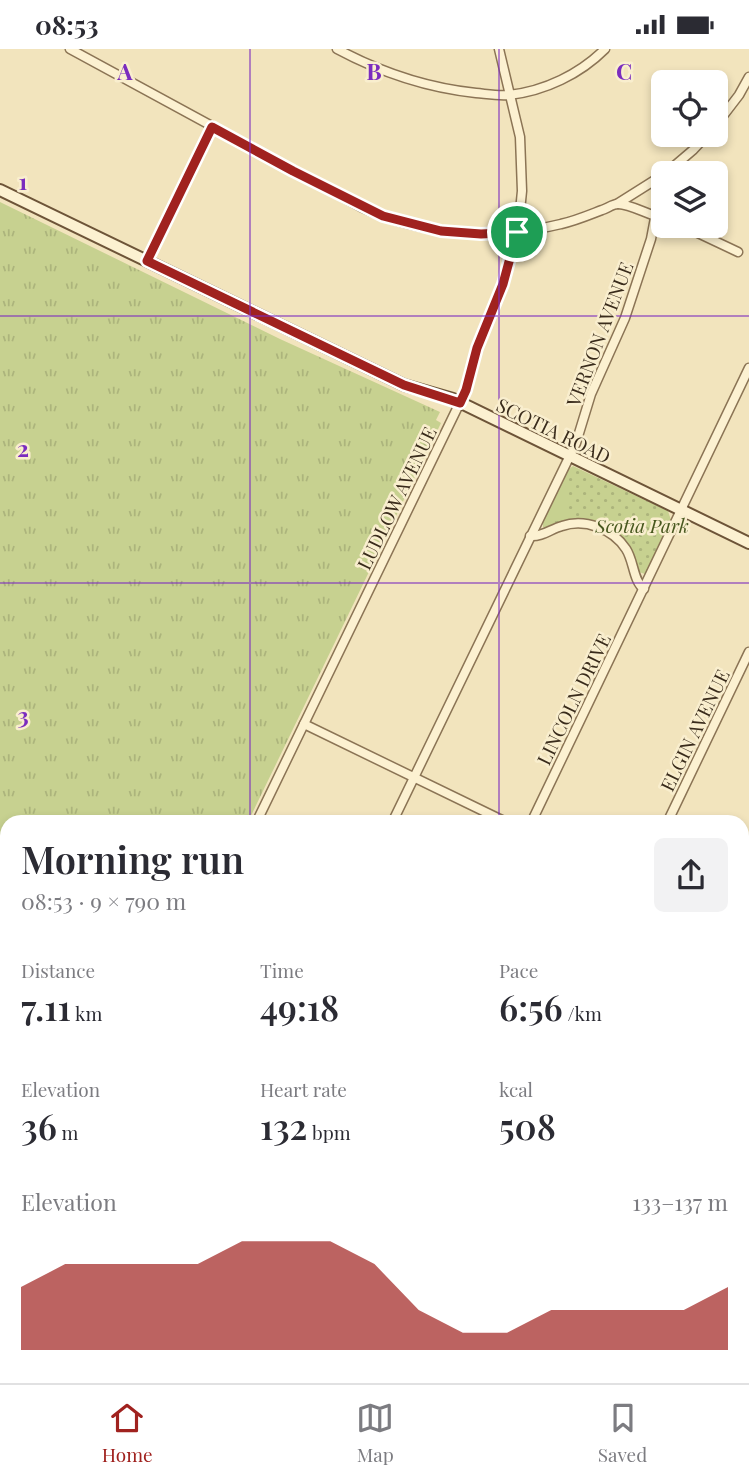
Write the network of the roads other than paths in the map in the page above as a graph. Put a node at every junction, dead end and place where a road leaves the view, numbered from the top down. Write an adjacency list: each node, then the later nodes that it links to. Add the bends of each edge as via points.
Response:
1 (70, 49): 8 (street)
2 (337, 49): 6 (street, via 425,84)
3 (499, 49): 6 (street, LUDLOW AVENUE)
4 (606, 49): 6 (street, via 553,84)
5 (749, 77): 7 (street)
6 (510, 95): 15 (street, LUDLOW AVENUE, via 522,162)
7 (728, 109)
8 (212, 127): 15 (street, via 383,216 450,232); 19 (street)
9 (696, 147): 10 (street)
10 (680, 161)
11 (651, 183): 13 (street)
12 (0, 190): 19 (street, SCOTIA ROAD)
13 (617, 204): 14 (street); 15 (street, via 567,223)
14 (651, 214)
15 (517, 232): 21 (street, LUDLOW AVENUE)
16 (651, 238): 22 (street, VERNON AVENUE, via 625,318)
17 (708, 238): 18 (street)
18 (738, 252)
19 (147, 261): 21 (street, SCOTIA ROAD, via 404,385)
20 (749, 367): 23 (street, LINCOLN DRIVE)
21 (460, 403): 22 (street, SCOTIA ROAD); 28 (street, LUDLOW AVENUE)
22 (569, 456): 23 (street, SCOTIA ROAD); 24 (street, VERNON AVENUE)
23 (681, 511): 25 (street, SCOTIA ROAD); 26 (street, LINCOLN DRIVE)
24 (530, 536): 26 (street, via 572,523 604,530 627,551); 29 (street, VERNON AVENUE)
25 (749, 543)
26 (644, 589): 33 (street, LINCOLN DRIVE)
27 (749, 652): 34 (street, ELGIN AVENUE)
28 (304, 725): 29 (street); 30 (street, LUDLOW AVENUE)
29 (414, 778): 31 (street, VERNON AVENUE); 32 (street)
30 (261, 815)
31 (396, 815)
32 (491, 815)
33 (535, 815)
34 (671, 815)

